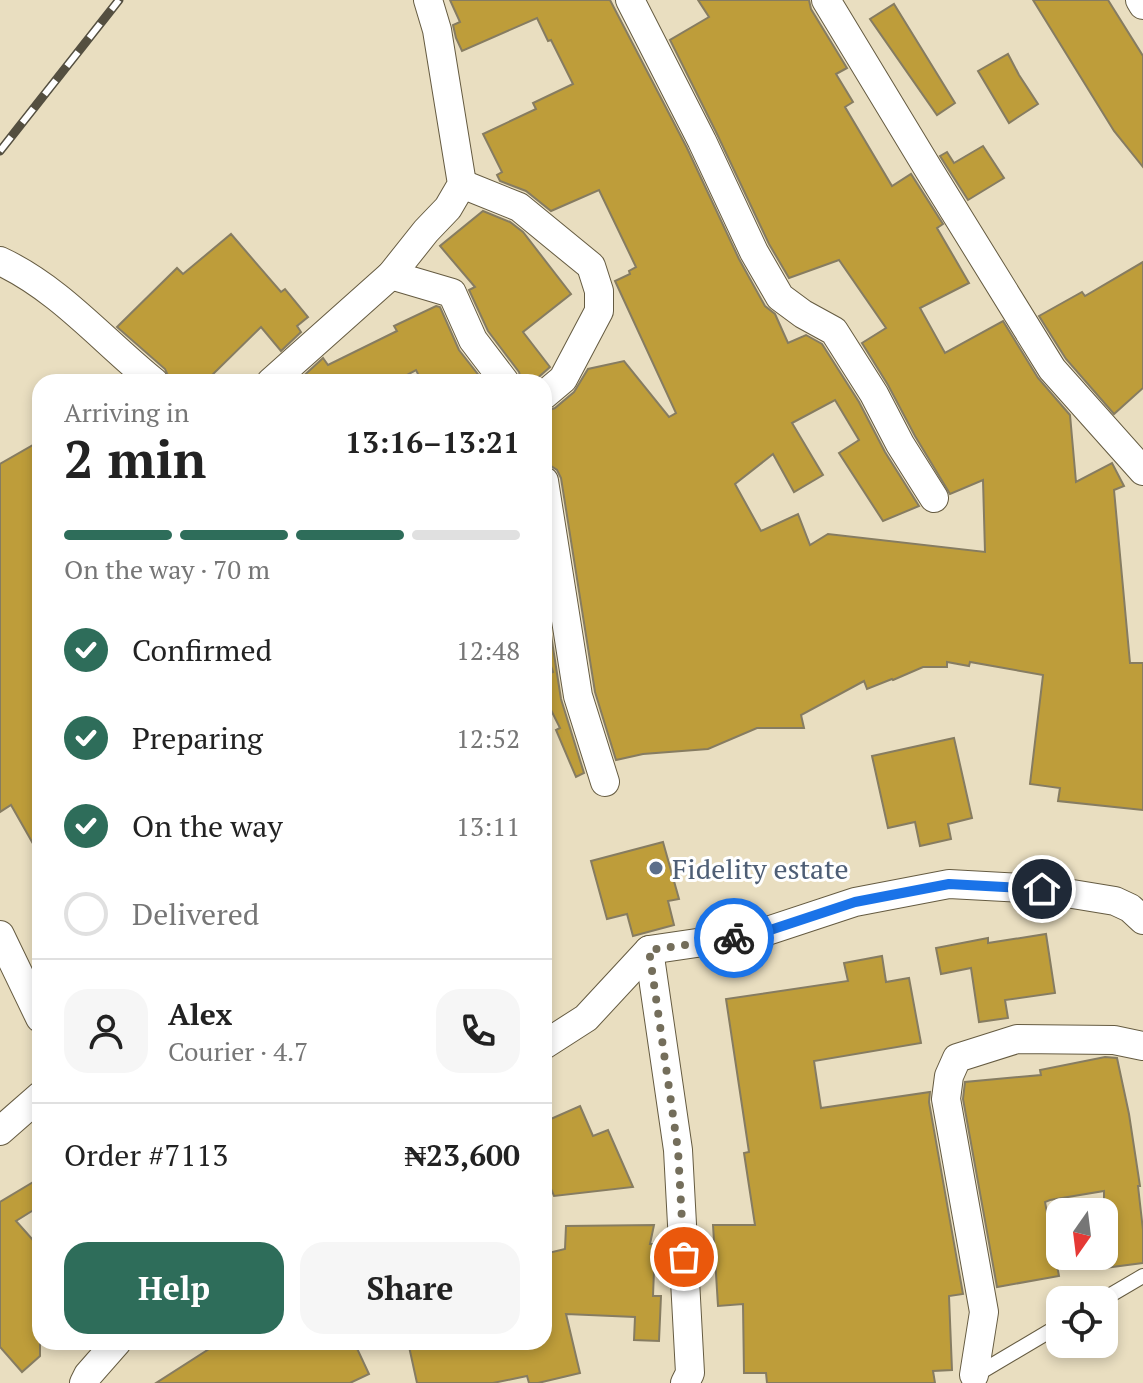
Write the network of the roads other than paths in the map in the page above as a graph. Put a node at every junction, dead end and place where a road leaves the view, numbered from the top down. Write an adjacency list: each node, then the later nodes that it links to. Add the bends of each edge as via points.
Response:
1 (428, 0): 4 (street)
2 (630, 0): 12 (street, via 780,297 834,331)
3 (826, 0): 11 (street, via 1052,369)
4 (462, 184): 6 (street); 10 (street, via 519,207 591,266 599,311 563,379)
5 (0, 261): 7 (street, via 58,298)
6 (391, 275): 8 (street); 9 (street, via 452,293 473,340)
7 (145, 374)
8 (280, 374)
9 (499, 374)
10 (552, 388)
11 (1143, 471)
12 (934, 498)
13 (552, 532): 14 (street, via 578,696)
14 (605, 782)
15 (1143, 920): 17 (street, via 1115,901 1042,889 949,884 855,902 758,934)
16 (0, 935): 18 (street)
17 (649, 950): 19 (street, via 586,1018); 29 (street, via 678,1150 690,1373)
18 (32, 1001)
19 (552, 1040)
20 (1143, 1046): 27 (street, via 1114,1040 1017,1039 957,1058 946,1099 984,1312)
21 (32, 1103): 22 (street)
22 (0, 1131)
23 (1143, 1276): 24 (lane)
24 (1118, 1291)
25 (1046, 1334): 27 (lane)
26 (110, 1350): 28 (street)
27 (972, 1379)
28 (84, 1383)
29 (685, 1383)

